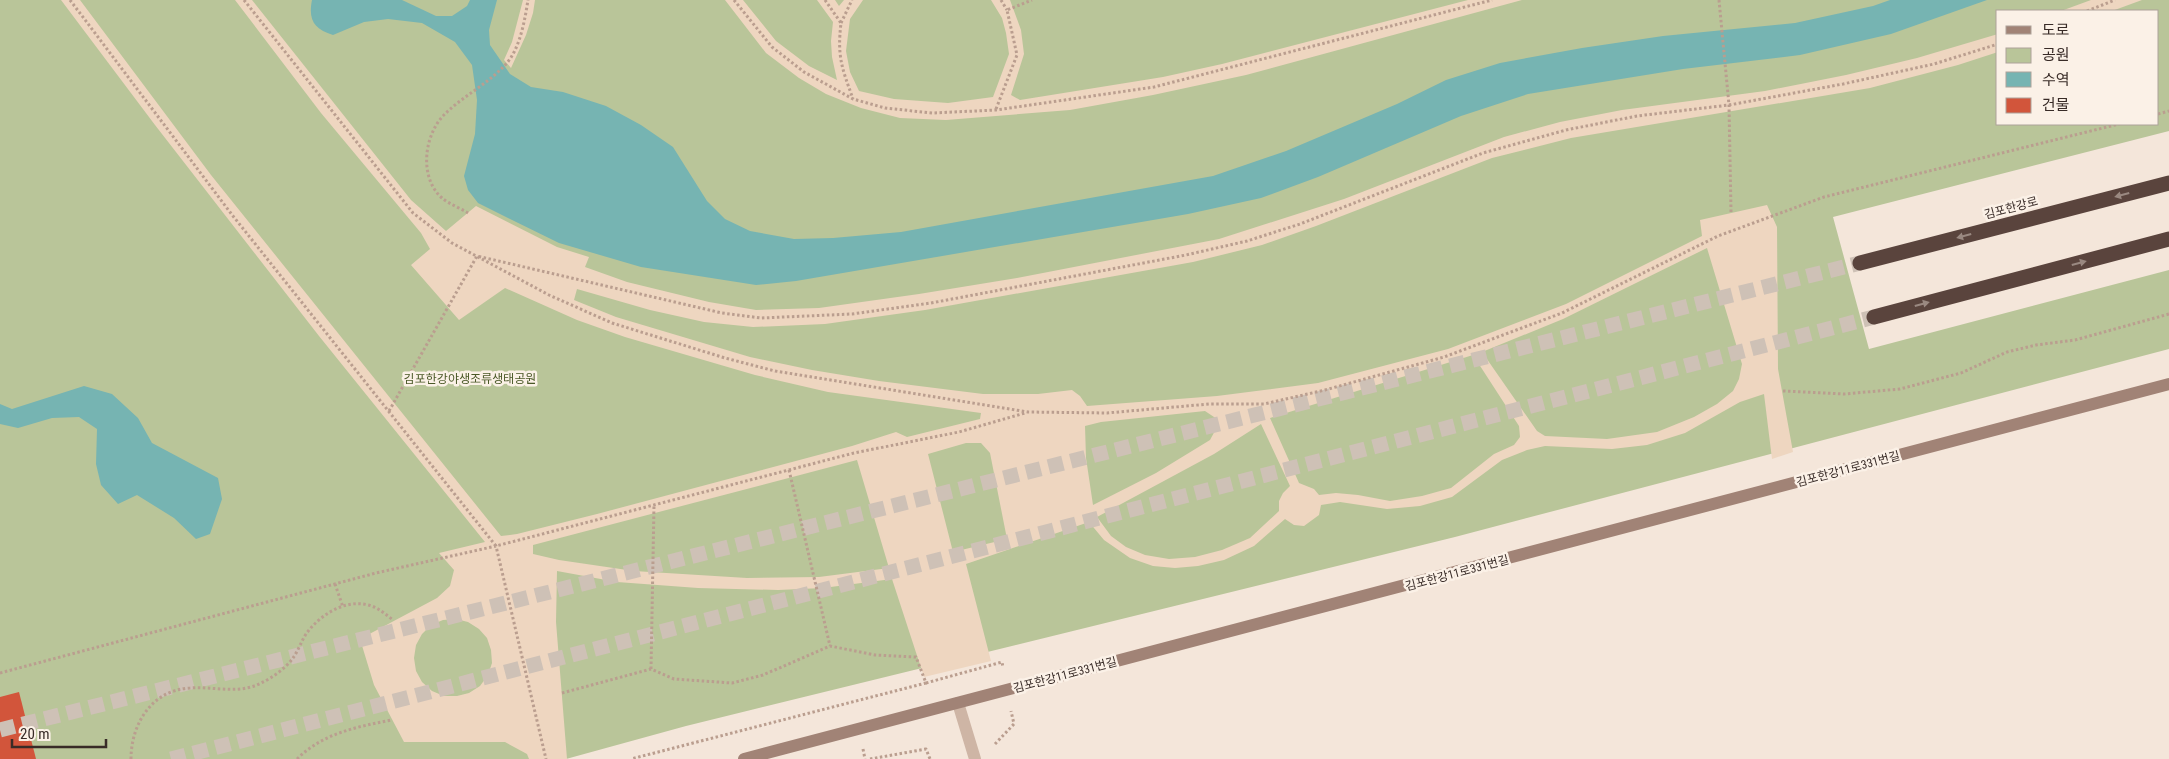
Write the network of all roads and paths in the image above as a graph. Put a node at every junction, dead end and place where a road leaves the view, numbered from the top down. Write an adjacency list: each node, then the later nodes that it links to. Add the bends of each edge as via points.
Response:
1 (70, 0): 30 (path, via 233,216)
2 (244, 0): 24 (path, via 412,213 452,243)
3 (528, 0): 21 (path, via 520,36 507,64 445,113 432,134 426,159 430,180 442,197)
4 (734, 0): 16 (path, via 772,47 804,72)
5 (825, 0): 14 (path)
6 (852, 0): 14 (path)
7 (1001, 0): 12 (path)
8 (1032, 0): 12 (path)
9 (1492, 0): 18 (path, via 1154,87)
10 (1719, 0): 17 (path)
11 (2115, 0): 13 (path)
12 (1007, 10): 18 (path, via 1016,55)
13 (2090, 10)
14 (841, 23): 16 (path, via 840,64)
15 (1996, 45): 17 (path, via 1934,64)
16 (853, 99): 18 (path, via 886,108 932,113)
17 (1729, 105): 22 (path); 24 (path, via 1637,116 1566,130 1492,150 1300,224 1247,241 931,303 852,314 761,318 722,314)
18 (996, 110)
19 (2115, 125): 31 (path, via 1824,197 1718,236 1562,313 1444,357 1325,390 1264,404 1209,404 1107,413)
20 (2169, 183): 25 (highway, 김포한강로, one-way to 25)
21 (468, 213)
22 (1731, 213)
23 (2169, 239): 27 (highway, one-way to 23)
24 (477, 256): 30 (path); 31 (path, via 549,295 612,323 725,358 776,371)
25 (1860, 263)
26 (2169, 314): 29 (path, via 2075,340 2007,352 1961,373 1900,389 1844,394)
27 (1874, 317)
28 (2169, 384): 44 (main road, 김포한강11로331번길)
29 (1783, 391)
30 (389, 411): 34 (path)
31 (1028, 412): 32 (path, via 959,432)
32 (789, 470): 33 (path); 38 (path)
33 (654, 505): 34 (path); 40 (path)
34 (496, 546): 35 (path); 50 (path)
35 (335, 584): 36 (path); 41 (path)
36 (343, 606): 37 (path, via 357,603 377,608); 48 (path, via 319,619 306,634 293,659 260,684 219,690 189,688 171,692 156,701 140,718 131,742)
37 (393, 620)
38 (830, 646): 40 (path, via 763,675 732,682 674,679); 42 (path, via 876,655 916,657)
39 (1002, 662): 42 (path)
40 (651, 669): 43 (path)
41 (0, 673)
42 (926, 683): 51 (path)
43 (562, 693)
44 (958, 703): 52 (main road, 김포한강11로331번길); 55 (street)
45 (391, 720): 49 (path, via 344,730 323,740)
46 (1014, 724): 47 (path)
47 (992, 747)
48 (131, 759)
49 (297, 759)
50 (546, 759)
51 (631, 759)
52 (744, 759)
53 (870, 759): 54 (path, via 926,749)
54 (930, 759)
55 (975, 759)

